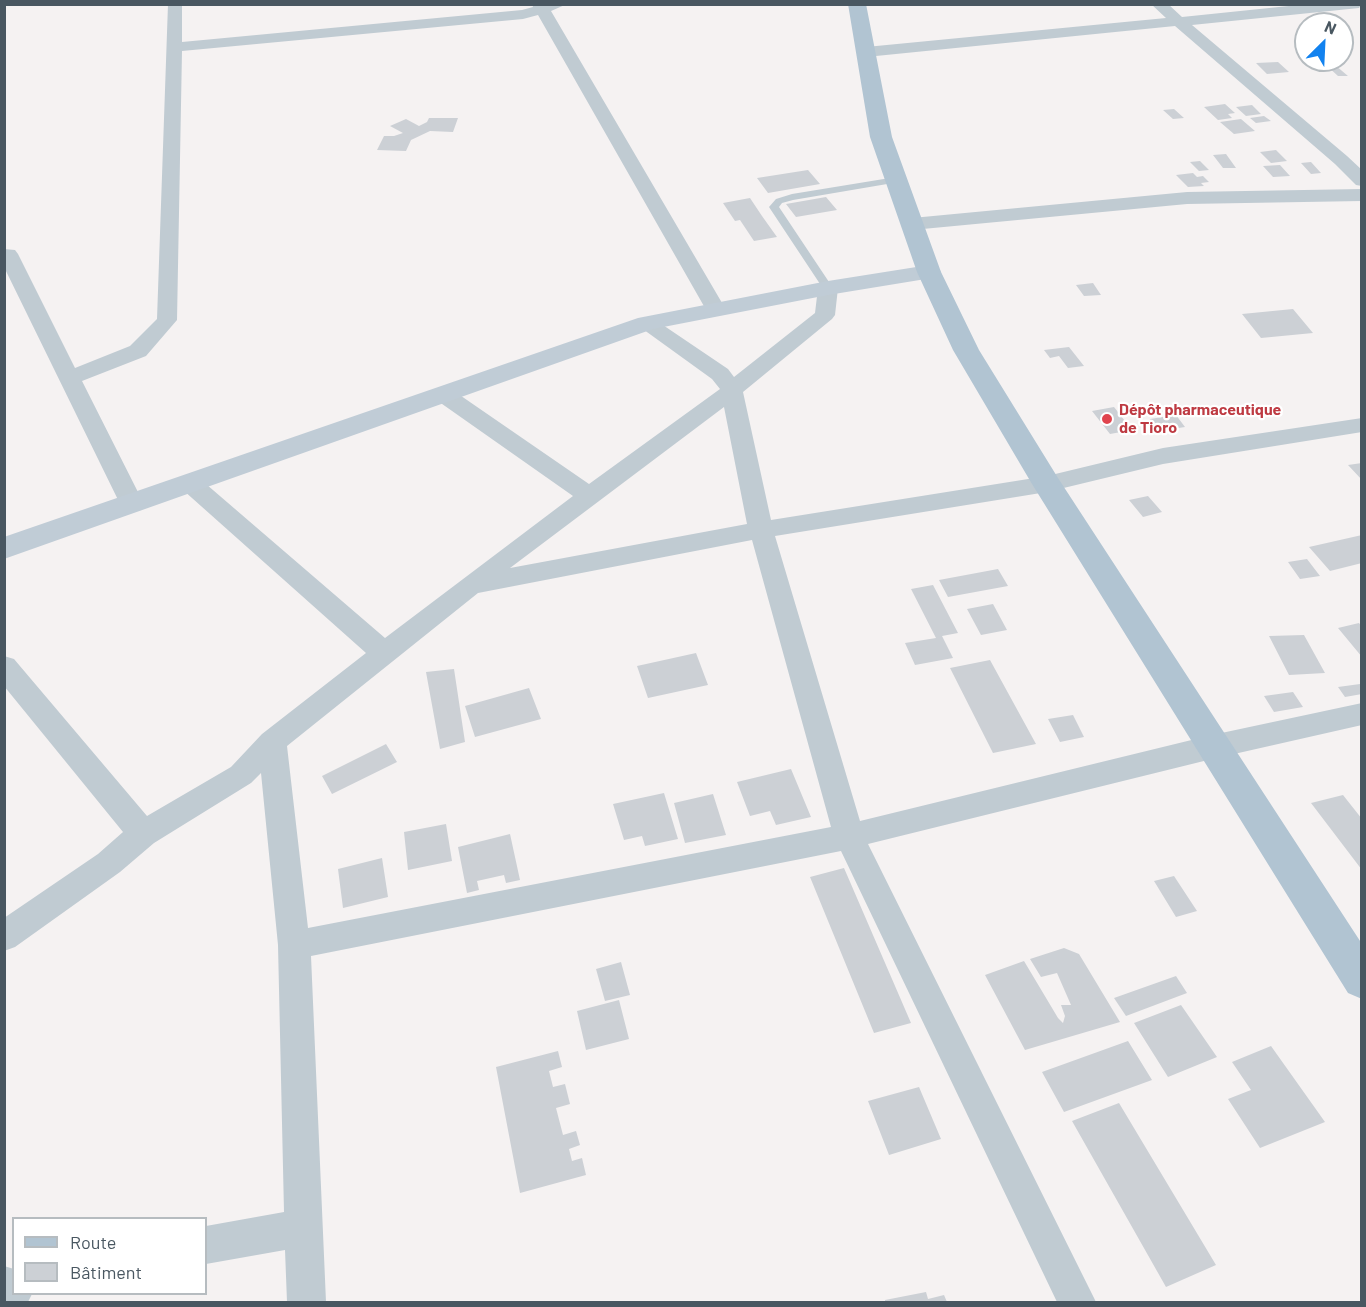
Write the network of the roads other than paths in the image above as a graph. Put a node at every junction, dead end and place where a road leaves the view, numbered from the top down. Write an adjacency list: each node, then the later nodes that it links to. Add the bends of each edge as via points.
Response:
1 (175, 4): 8 (street)
2 (560, 4): 6 (street)
3 (857, 4): 9 (main road)
4 (1158, 4): 7 (street)
5 (1360, 5): 7 (street)
6 (541, 6): 8 (street, via 523,14); 17 (street)
7 (1179, 22): 9 (street); 11 (street)
8 (174, 47): 19 (street, via 167,320 138,351)
9 (866, 52): 10 (main road, via 881,137)
10 (896, 180): 13 (main road); 16 (lane, via 792,197 774,207)
11 (1362, 181)
12 (1362, 195): 13 (street, via 1187,198)
13 (912, 224): 15 (main road)
14 (8, 254): 19 (street)
15 (928, 272): 16 (main road); 24 (main road, via 966,350)
16 (828, 288): 17 (main road); 20 (street, via 825,315)
17 (715, 309): 18 (main road)
18 (646, 323): 20 (street, via 720,374); 21 (main road)
19 (69, 378): 26 (street)
20 (732, 390): 25 (street); 27 (street)
21 (442, 394): 23 (main road); 25 (street)
22 (1362, 425): 24 (street, via 1163,456)
23 (191, 484): 26 (main road); 30 (street)
24 (1047, 484): 27 (street); 34 (main road)
25 (590, 496): 29 (street)
26 (132, 504): 28 (main road)
27 (761, 530): 29 (street); 36 (street)
28 (4, 548)
29 (470, 585): 30 (street)
30 (384, 653): 33 (street)
31 (4, 666): 35 (street)
32 (1362, 714): 34 (street)
33 (272, 742): 35 (street, via 241,775); 38 (street)
34 (1212, 747): 36 (street); 39 (main road)
35 (143, 834): 37 (street, via 110,863)
36 (849, 836): 38 (street); 43 (street)
37 (4, 937)
38 (294, 945): 40 (street)
39 (1362, 980)
40 (302, 1228): 41 (street); 42 (street)
41 (207, 1245)
42 (306, 1302)
43 (1077, 1302)

